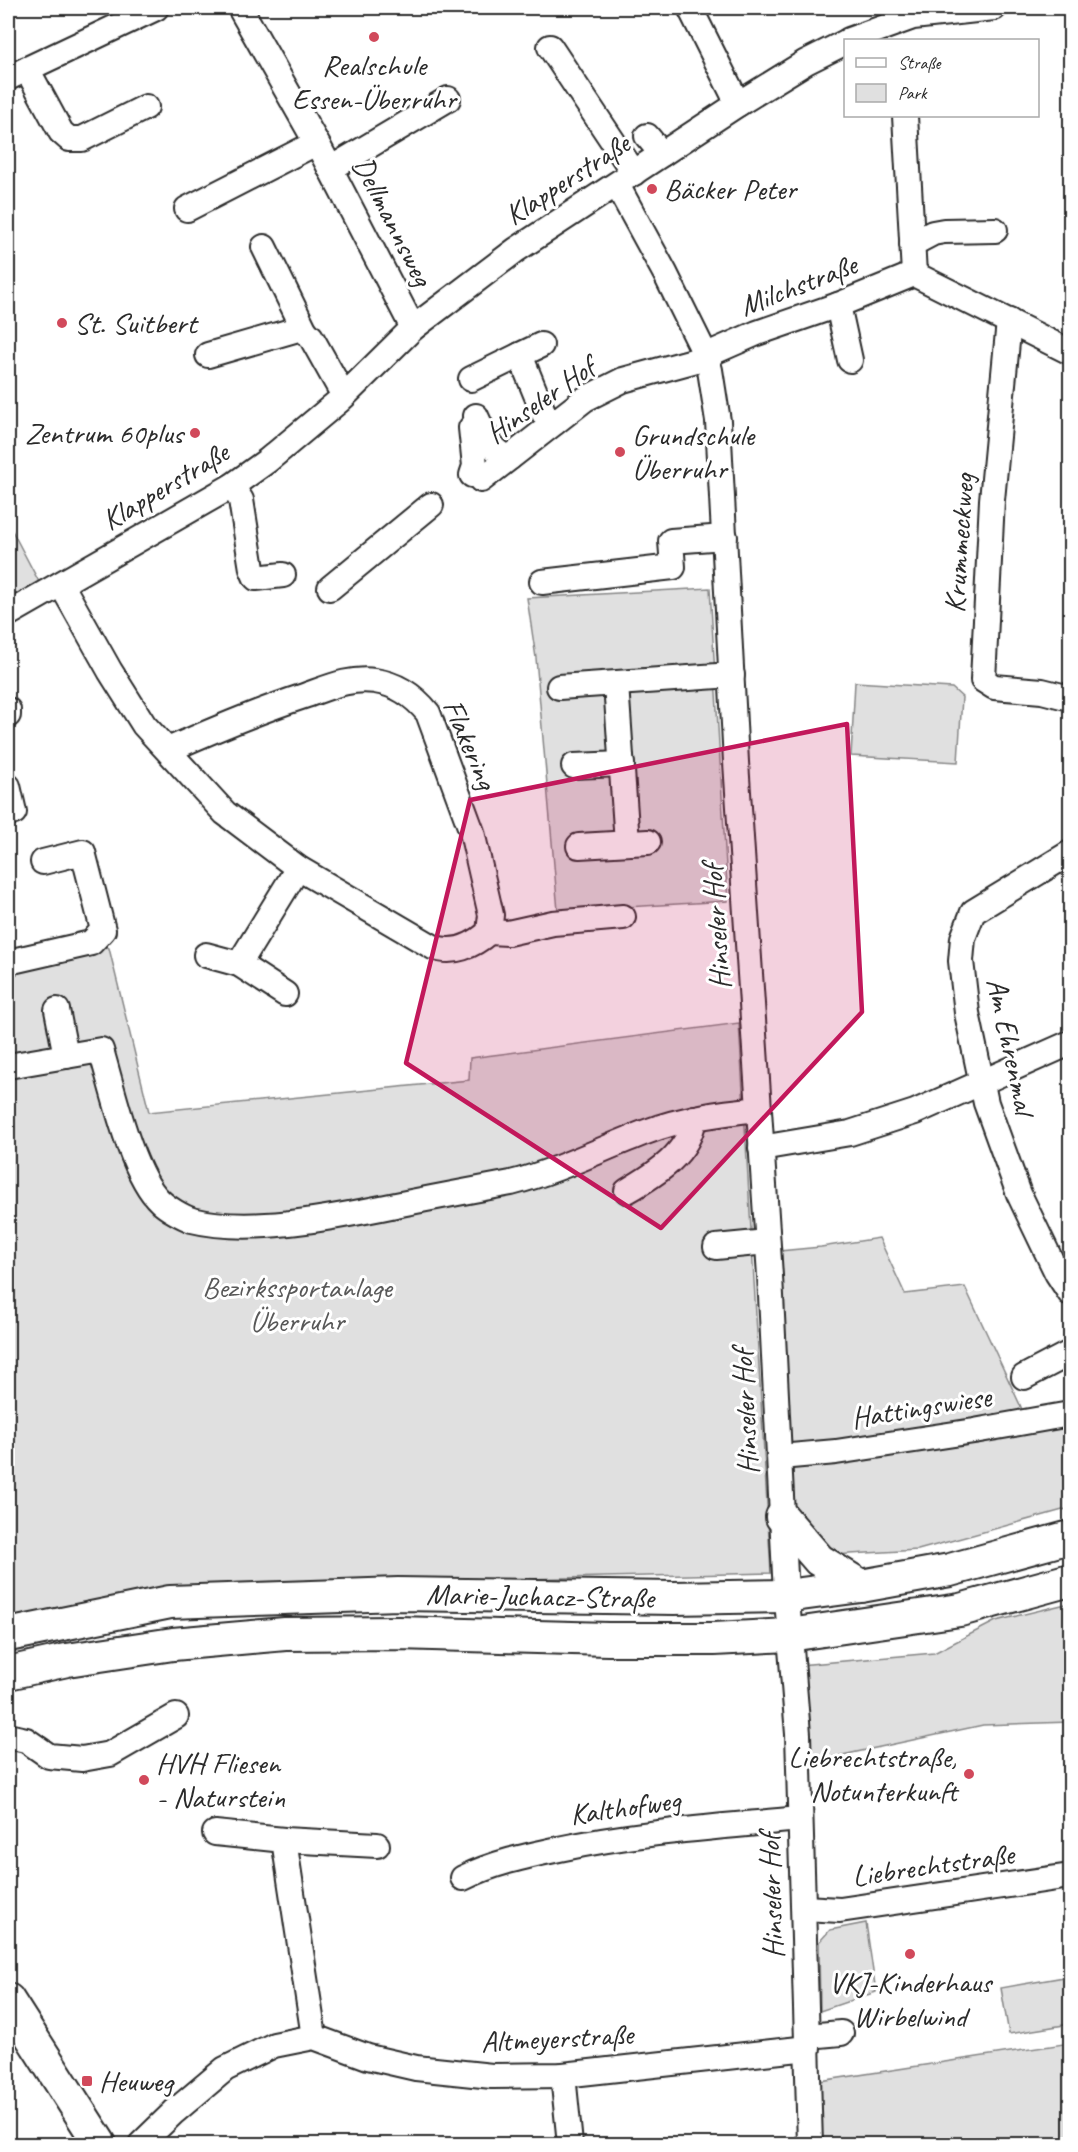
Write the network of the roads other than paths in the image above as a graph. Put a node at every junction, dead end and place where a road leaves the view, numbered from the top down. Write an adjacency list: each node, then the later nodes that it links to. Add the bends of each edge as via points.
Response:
1 (156, 8): 9 (street)
2 (240, 8): 14 (street, Dellmannsweg)
3 (690, 8): 11 (street)
4 (994, 8): 5 (street, Klapperstraße)
5 (914, 12): 6 (street, Klapperstraße)
6 (852, 39)
7 (844, 43): 11 (street, Klapperstraße)
8 (550, 47): 16 (street, Hinseler Hof)
9 (17, 73): 12 (street, via 69,139 82,139)
10 (448, 99): 15 (street)
11 (738, 104): 16 (street, Klapperstraße, via 654,145)
12 (146, 107)
13 (905, 117): 19 (street)
14 (316, 142): 15 (street, Dellmannsweg); 17 (street, Dellmannsweg)
15 (330, 169): 24 (street, Dellmannsweg)
16 (626, 179): 24 (street, Klapperstraße, via 516,250); 28 (street, Hinseler Hof, via 665,273)
17 (187, 209)
18 (996, 230): 19 (street, via 944,231)
19 (912, 243): 21 (street)
20 (264, 247): 25 (street)
21 (914, 274): 22 (street, Milchstraße); 23 (street)
22 (838, 305): 28 (street, Milchstraße, via 756,333); 29 (street)
23 (1009, 321): 26 (street); 45 (street, Krummeckweg, via 992,500 983,680 994,687)
24 (413, 328): 31 (street, Klapperstraße)
25 (305, 331): 27 (street, via 298,329); 31 (street)
26 (1071, 352)
27 (208, 355)
28 (706, 356): 32 (street, Hinseler Hof, via 623,380 585,399); 36 (street, Hinseler Hof, via 718,422)
29 (850, 360)
30 (471, 380): 32 (street, via 530,350 544,414)
31 (344, 396): 34 (street, Klapperstraße)
32 (554, 423): 33 (street, Hinseler Hof)
33 (509, 458): 33 (street, Hinseler Hof, via 500,454 473,422 477,478)
34 (232, 486): 37 (street, via 241,500 256,578); 39 (street, Klapperstraße)
35 (431, 505): 40 (street)
36 (725, 537): 38 (street, via 671,541 673,567); 42 (street, Hinseler Hof)
37 (283, 575)
38 (542, 582)
39 (61, 584): 41 (street, Klapperstraße); 48 (street, via 144,725)
40 (330, 588)
41 (8, 614)
42 (732, 675): 43 (street); 68 (street, Hinseler Hof)
43 (616, 684): 44 (street); 49 (street)
44 (559, 687)
45 (1071, 698)
46 (8, 710): 47 (street)
47 (8, 715)
48 (168, 750): 56 (street, via 225,813); 58 (street, Flakering, via 249,714 350,681 376,681 397,688 416,699 428,713 472,832 491,915)
49 (622, 764): 50 (street); 53 (street, via 638,843)
50 (574, 766)
51 (8, 786): 52 (street)
52 (14, 812)
53 (579, 846)
54 (1071, 853): 67 (street, Am Ehrenmal, via 973,912 963,938 961,961)
55 (44, 862): 60 (street, via 83,852 103,930 91,943)
56 (298, 868): 58 (street, via 444,952 455,951); 61 (street)
57 (623, 917): 58 (street, via 553,923 508,933)
58 (489, 932)
59 (206, 955): 61 (street)
60 (8, 962)
61 (239, 964): 62 (street)
62 (285, 994)
63 (57, 1010): 65 (street)
64 (1071, 1043): 67 (street)
65 (66, 1056): 66 (street); 69 (street, via 101,1050 130,1148 143,1179 160,1202 190,1219 228,1224 306,1221 511,1183 647,1131)
66 (8, 1066)
67 (981, 1082): 70 (street, via 915,1112 850,1133); 74 (street, Am Ehrenmal, via 1019,1194 1057,1273)
68 (759, 1109): 69 (street); 70 (street, Hinseler Hof)
69 (694, 1118): 71 (street, via 687,1141 671,1161)
70 (761, 1148): 72 (street, Hinseler Hof)
71 (627, 1191)
72 (767, 1242): 73 (street); 78 (street, Hinseler Hof)
73 (716, 1246)
74 (1071, 1293)
75 (1071, 1353): 76 (street)
76 (1024, 1377)
77 (1071, 1414): 78 (street, Hattingswiese, via 836,1452)
78 (780, 1457): 79 (street, Hinseler Hof)
79 (782, 1517): 82 (main road, via 819,1560); 83 (street, Hinseler Hof)
80 (1071, 1537): 82 (main road, Marie-Juchacz-Straße, via 950,1570)
81 (1071, 1580): 85 (main road, Marie-Juchacz-Straße, via 960,1610)
82 (861, 1586): 83 (main road, Marie-Juchacz-Straße)
83 (786, 1596): 84 (main road, Marie-Juchacz-Straße, via 398,1594 170,1602); 85 (street, Hinseler Hof)
84 (8, 1635)
85 (789, 1635): 86 (main road, Marie-Juchacz-Straße, via 608,1640 399,1633 285,1634 173,1644); 89 (street, Hinseler Hof, via 798,1734)
86 (8, 1673)
87 (176, 1716): 88 (street, via 110,1754 82,1759 49,1756 26,1740)
88 (8, 1736)
89 (800, 1819): 94 (street, Kalthofweg, via 663,1831 582,1844 511,1859); 95 (street, Hinseler Hof)
90 (215, 1833): 91 (street)
91 (284, 1840): 92 (street); 98 (street)
92 (377, 1845)
93 (1071, 1876): 95 (street, Liebrechtstraße, via 840,1911)
94 (463, 1878)
95 (804, 1908): 99 (street, Hinseler Hof)
96 (8, 2000): 101 (main road)
97 (841, 2034): 99 (street, Altmeyerstraße)
98 (314, 2037): 100 (street, Altmeyerstraße, via 368,2057 416,2068 492,2076); 102 (street, via 274,2045 225,2069)
99 (808, 2042): 100 (street, Altmeyerstraße); 104 (street, Hinseler Hof)
100 (563, 2075): 103 (street)
101 (100, 2145)
102 (141, 2145)
103 (570, 2145)
104 (810, 2145)

